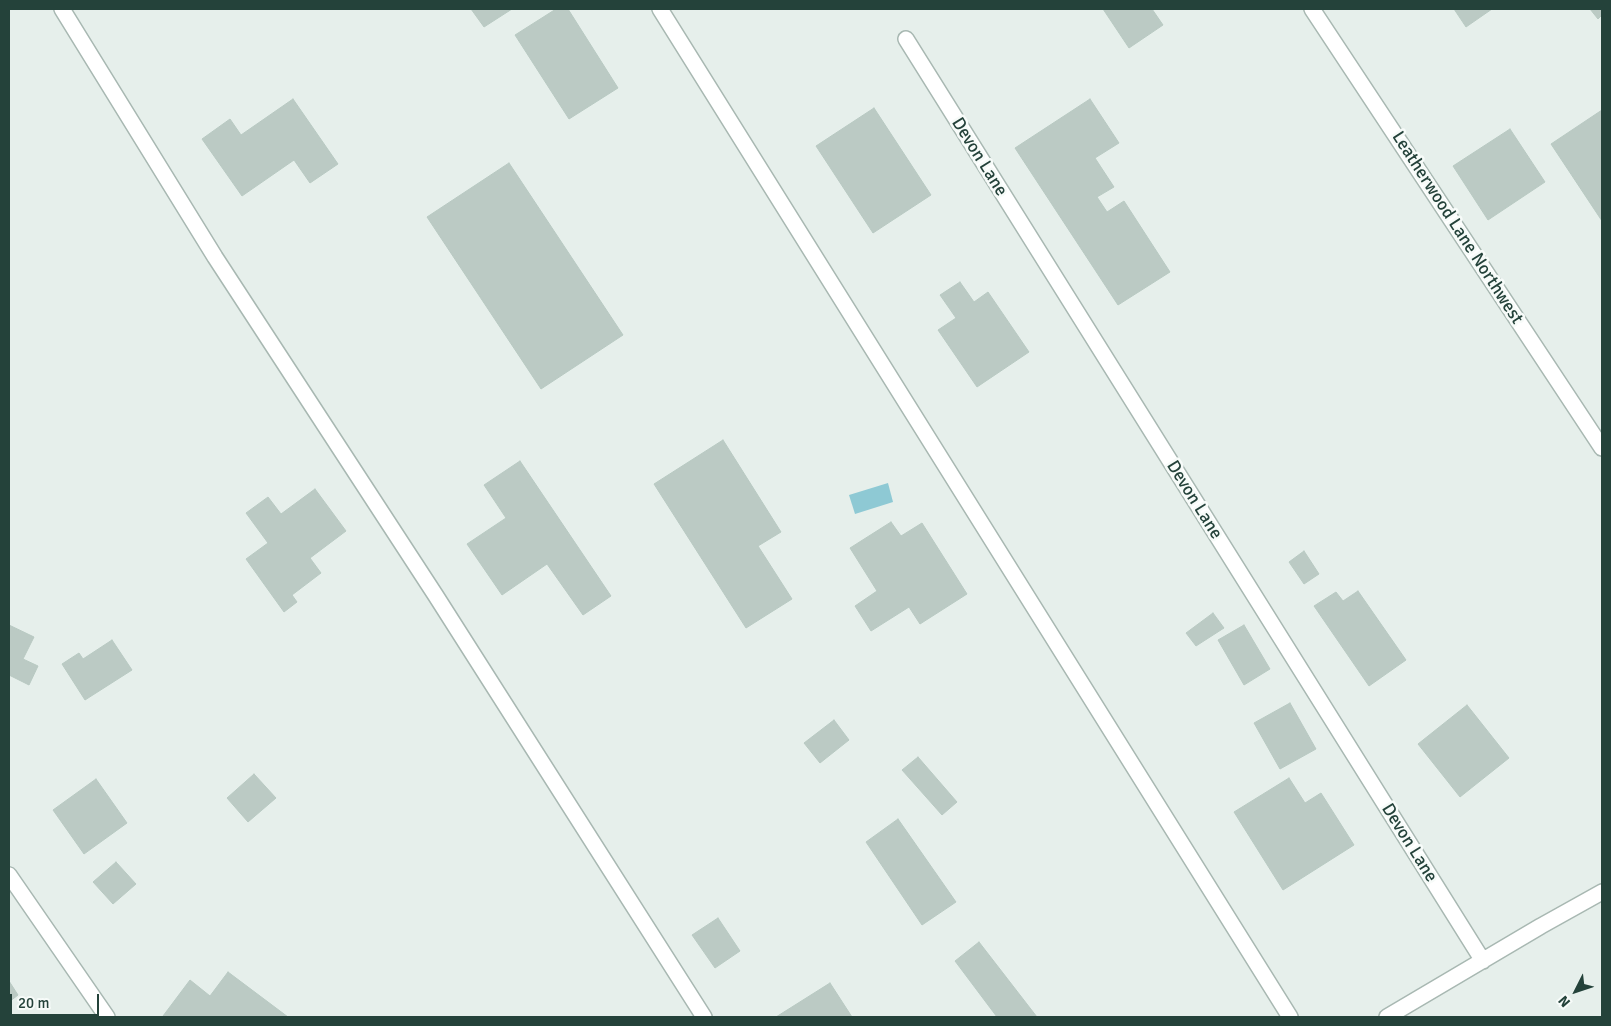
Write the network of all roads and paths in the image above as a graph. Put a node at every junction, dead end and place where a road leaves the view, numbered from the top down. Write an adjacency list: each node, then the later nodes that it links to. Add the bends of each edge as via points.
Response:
1 (62, 9): 10 (street, via 215,257)
2 (660, 9): 11 (street)
3 (1312, 9): 5 (street, Leatherwood Lane Northwest)
4 (906, 39): 8 (street, Devon Lane)
5 (1602, 448)
6 (9, 875): 9 (street)
7 (1602, 892): 8 (street)
8 (1483, 960): 12 (street)
9 (107, 1017)
10 (704, 1017)
11 (1290, 1017)
12 (1387, 1017)

